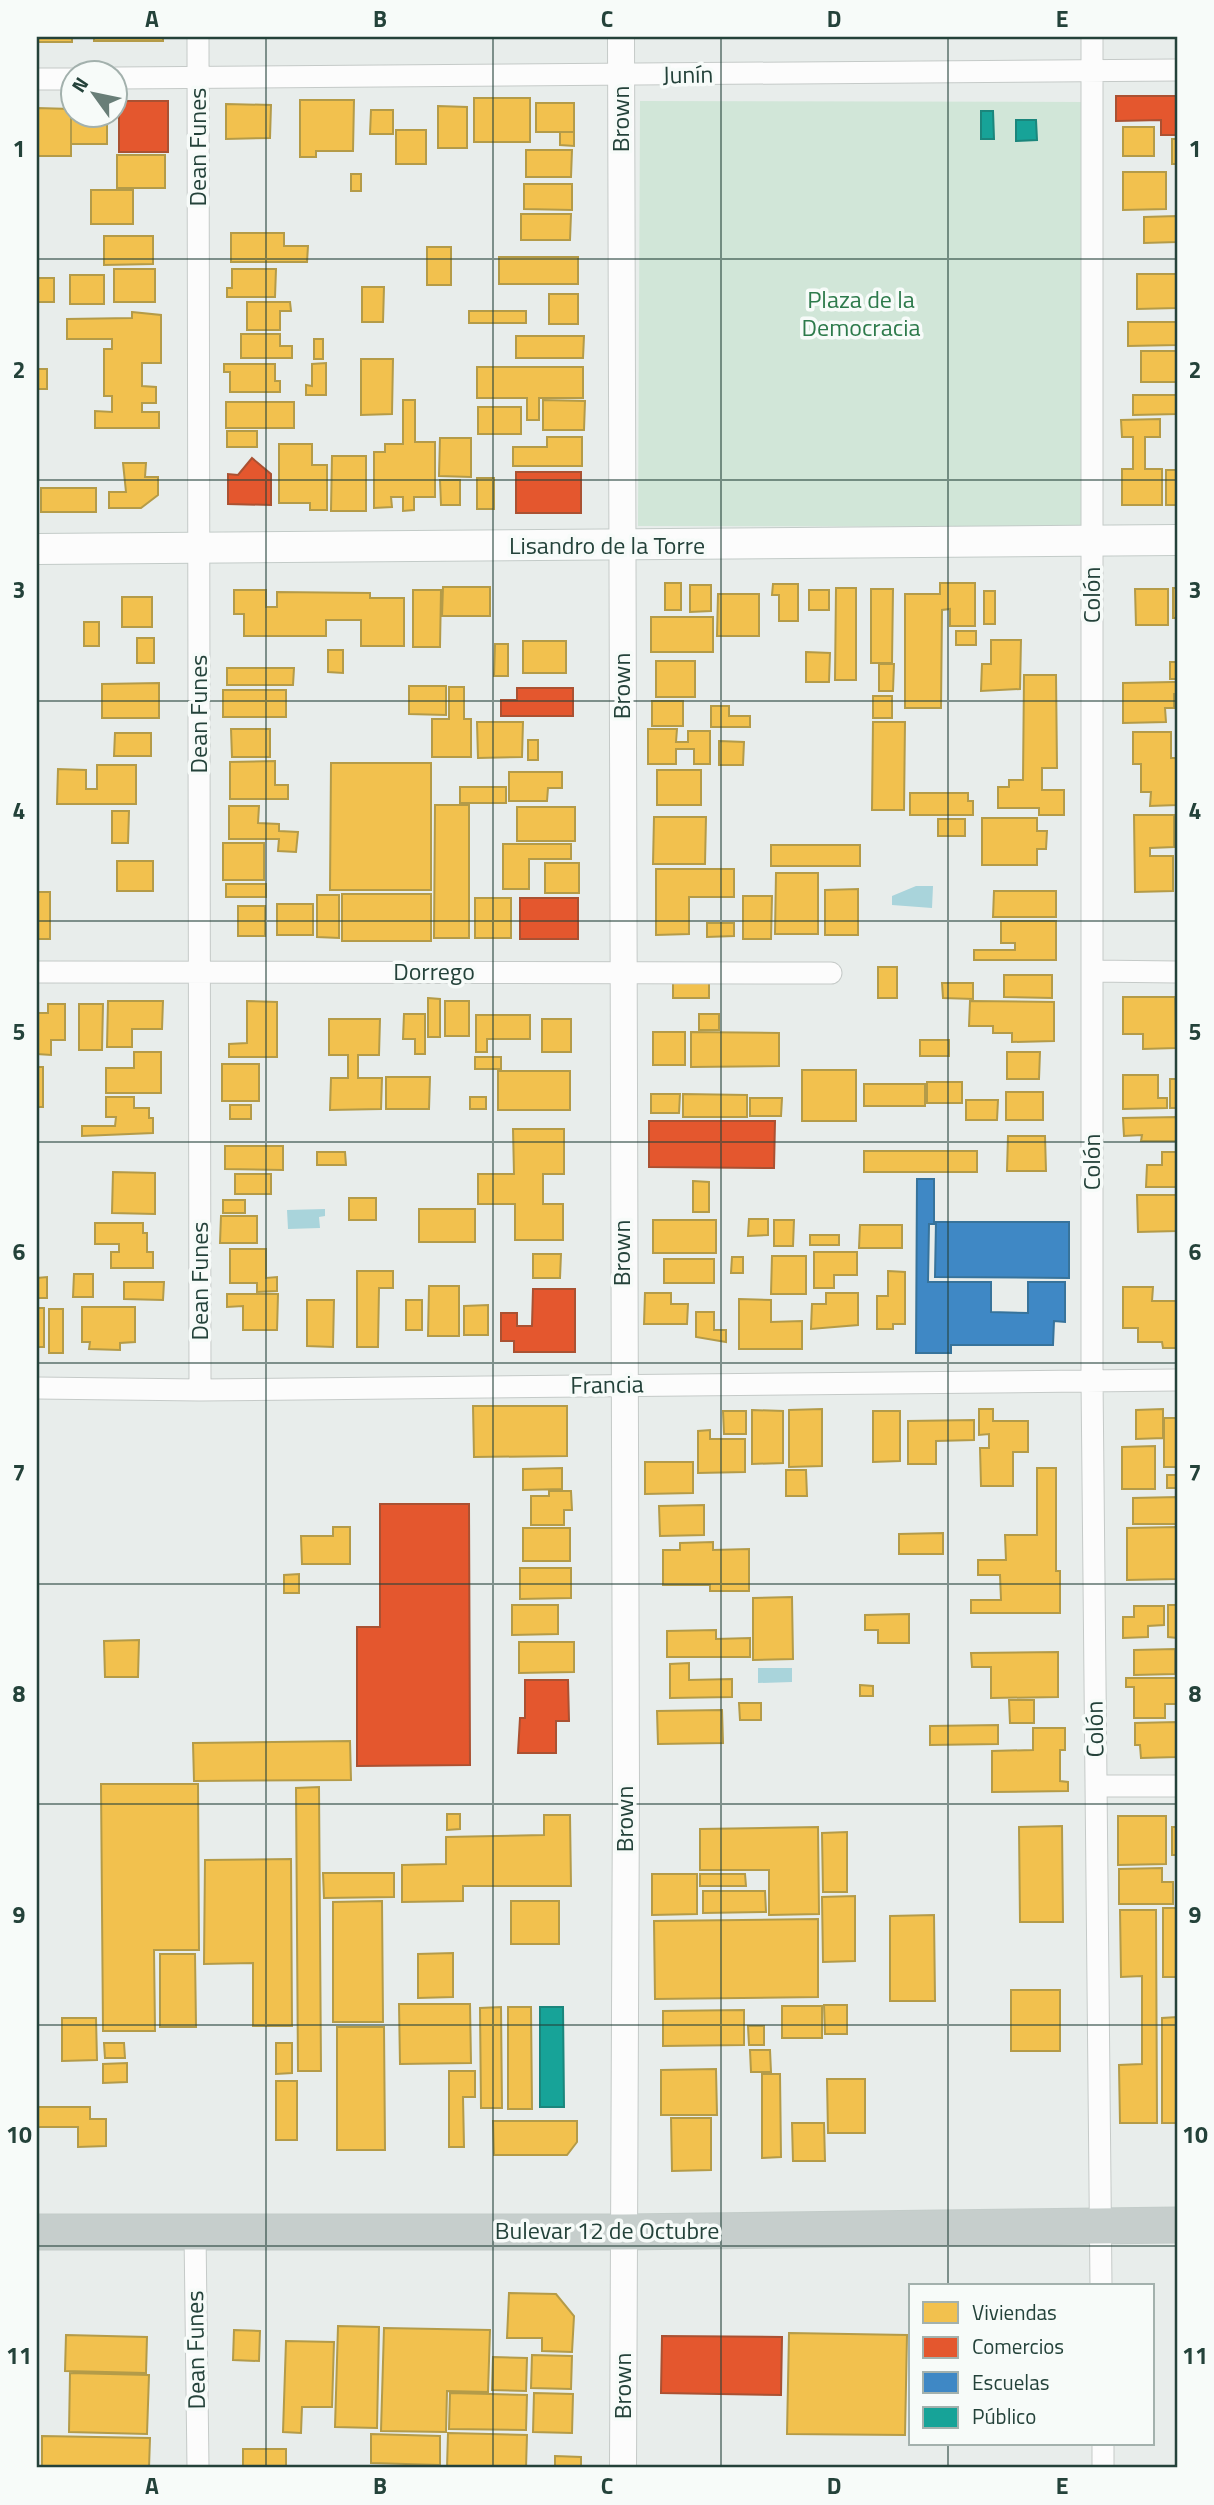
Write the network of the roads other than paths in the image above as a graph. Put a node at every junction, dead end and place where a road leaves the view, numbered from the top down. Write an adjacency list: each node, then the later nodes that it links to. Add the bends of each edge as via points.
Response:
1 (198, 37): 8 (street, Dean Funes)
2 (621, 37): 6 (street, Brown)
3 (1092, 37): 4 (street, Colón)
4 (1092, 69): 5 (street, Junín); 6 (street, Junín); 11 (street, Colón)
5 (1177, 70)
6 (621, 76): 8 (street, Junín); 13 (street, Brown)
7 (130, 78): 8 (street, Junín)
8 (198, 78): 14 (street, Dean Funes)
9 (37, 79): 10 (street)
10 (60, 79)
11 (1092, 540): 12 (main road, Lisandro de la Torre); 13 (main road, Lisandro de la Torre); 17 (street, Colón)
12 (1177, 540)
13 (622, 546): 14 (main road, Lisandro de la Torre); 16 (street, Brown)
14 (199, 548): 15 (main road, Lisandro de la Torre); 19 (street, Dean Funes)
15 (37, 549)
16 (622, 971): 19 (street, Dorrego); 21 (street, Dorrego); 24 (street, Brown)
17 (1092, 971): 20 (street); 22 (street, Colón)
18 (37, 972): 19 (street, Dorrego)
19 (199, 972): 26 (street, Dean Funes)
20 (1177, 972)
21 (831, 973)
22 (1092, 1379): 23 (street, Francia); 24 (street, Francia); 27 (street, Colón)
23 (1177, 1380)
24 (623, 1384): 26 (street, Francia); 33 (street, Brown)
25 (37, 1388): 26 (street, Francia)
26 (200, 1391)
27 (1096, 1786): 28 (street); 29 (street, Colón)
28 (1177, 1786)
29 (1100, 2224): 30 (highway, Bulevar 12 de Octubre); 33 (highway, Bulevar 12 de Octubre); 34 (street, Colón)
30 (1177, 2225)
31 (37, 2232): 32 (highway, Bulevar 12 de Octubre)
32 (195, 2232): 33 (highway, Bulevar 12 de Octubre); 36 (street, Dean Funes)
33 (624, 2232): 37 (street, Brown)
34 (1101, 2284)
35 (1102, 2446): 38 (street)
36 (198, 2468)
37 (623, 2468)
38 (1103, 2468)

